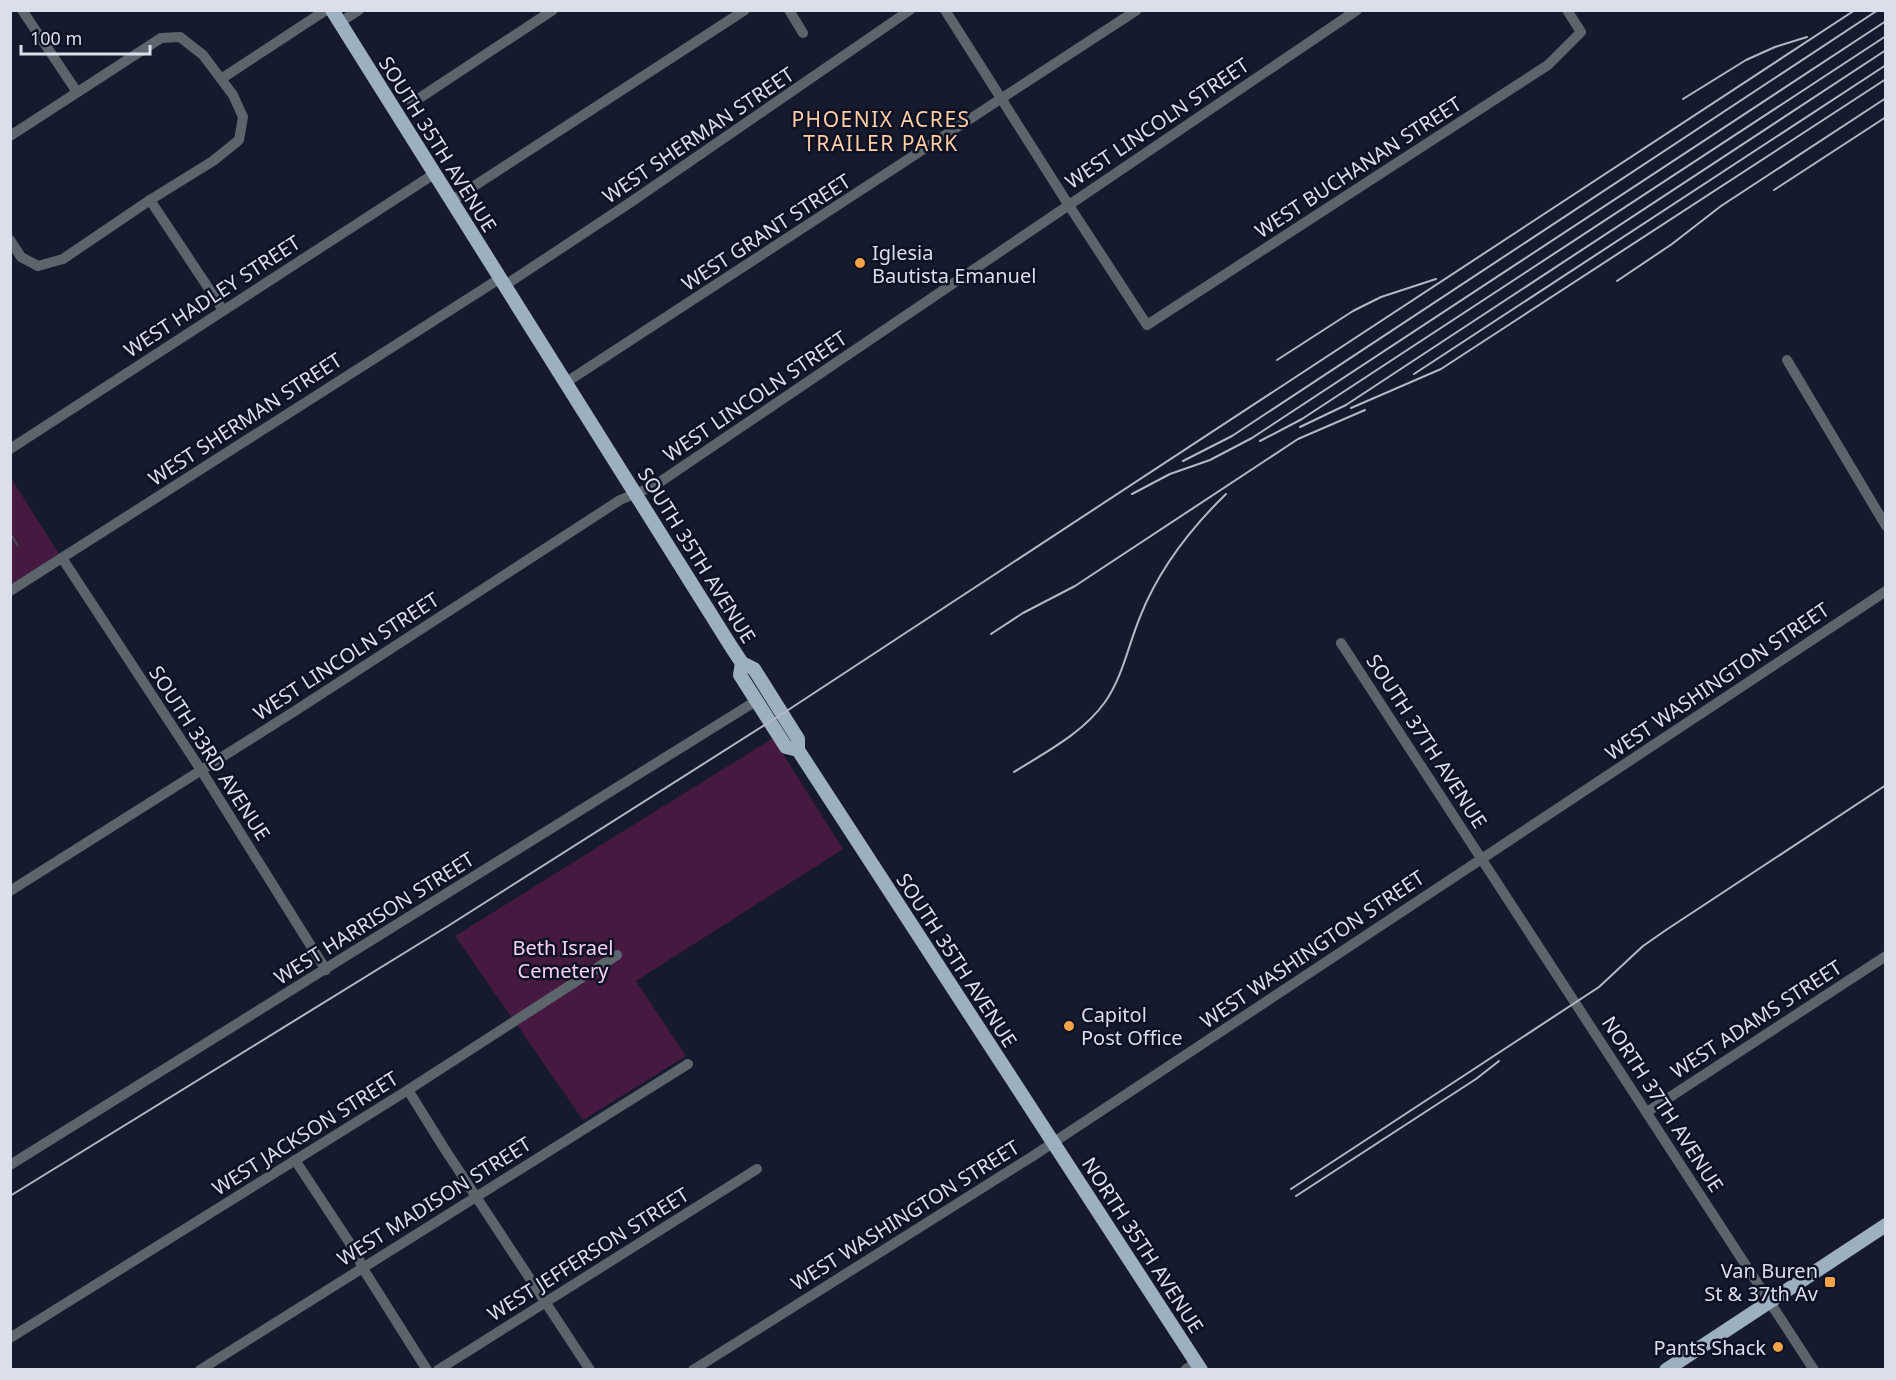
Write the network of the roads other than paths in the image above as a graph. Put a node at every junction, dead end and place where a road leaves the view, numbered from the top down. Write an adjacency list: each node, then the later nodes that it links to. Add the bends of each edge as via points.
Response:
1 (22, 10): 16 (street)
2 (326, 10): 15 (street)
3 (332, 10): 13 (main road, SOUTH 35TH AVENUE)
4 (359, 10): 13 (street)
5 (553, 10): 18 (street)
6 (745, 10): 22 (street)
7 (789, 10): 14 (street)
8 (910, 10): 25 (street, WEST SHERMAN STREET, via 690,162)
9 (945, 10): 17 (street)
10 (1137, 10): 17 (street, WEST GRANT STREET)
11 (1357, 10): 23 (street, WEST LINCOLN STREET)
12 (1567, 10): 23 (street, WEST BUCHANAN STREET, via 1581,32 1548,65 1147,325)
13 (339, 23): 20 (main road, SOUTH 35TH AVENUE)
14 (803, 33)
15 (221, 79): 16 (street, via 203,55 180,37 161,38); 21 (street, via 243,117 238,140 213,161)
16 (77, 92): 19 (street)
17 (1001, 99): 23 (street); 28 (street, WEST GRANT STREET)
18 (412, 103)
19 (10, 136)
20 (434, 174): 22 (main road, SOUTH 35TH AVENUE); 26 (street, WEST HADLEY STREET)
21 (150, 200): 24 (street, via 63,259 46,264 38,266 21,257); 26 (street)
22 (451, 201): 25 (main road, SOUTH 35TH AVENUE)
23 (1068, 204): 30 (street, WEST LINCOLN STREET, via 654,486)
24 (10, 240)
25 (502, 283): 28 (main road, SOUTH 35TH AVENUE); 32 (street, WEST SHERMAN STREET)
26 (223, 310): 29 (street, WEST HADLEY STREET)
27 (1787, 360): 31 (street)
28 (565, 383): 30 (main road, SOUTH 35TH AVENUE)
29 (10, 449)
30 (636, 494): 36 (main road, SOUTH 35TH AVENUE); 39 (street, WEST LINCOLN STREET, via 620,500)
31 (1886, 526)
32 (62, 558): 33 (street, WEST SHERMAN STREET); 39 (street, SOUTH 33RD AVENUE)
33 (10, 591)
34 (1886, 591): 40 (street, WEST WASHINGTON STREET)
35 (1341, 643): 40 (street, SOUTH 37TH AVENUE)
36 (742, 663): 37 (main road, via 740,675); 38 (main road, SOUTH 35TH AVENUE, via 754,669 798,739)
37 (756, 701): 38 (main road, via 786,747); 44 (street, WEST HARRISON STREET)
38 (798, 750): 48 (main road, SOUTH 35TH AVENUE)
39 (201, 770): 41 (street, WEST LINCOLN STREET); 44 (street, SOUTH 33RD AVENUE)
40 (1482, 858): 47 (street, NORTH 37TH AVENUE); 48 (street, WEST WASHINGTON STREET)
41 (10, 891)
42 (617, 955): 46 (street, WEST JACKSON STREET)
43 (1886, 956): 47 (street, WEST ADAMS STREET)
44 (326, 970): 50 (street, WEST HARRISON STREET)
45 (688, 1064): 52 (street, WEST MADISON STREET)
46 (408, 1090): 49 (street, WEST JACKSON STREET); 52 (street)
47 (1647, 1113): 56 (street, NORTH 37TH AVENUE)
48 (1052, 1143): 58 (main road, NORTH 35TH AVENUE); 63 (street, WEST WASHINGTON STREET)
49 (295, 1161): 54 (street); 57 (street, WEST JACKSON STREET)
50 (10, 1165)
51 (757, 1169): 55 (street, WEST JEFFERSON STREET)
52 (476, 1197): 54 (street, WEST MADISON STREET); 55 (street)
53 (1886, 1225): 56 (main road)
54 (363, 1267): 59 (street, WEST MADISON STREET); 60 (street)
55 (546, 1302): 61 (street, WEST JEFFERSON STREET); 62 (street)
56 (1769, 1302): 64 (main road); 65 (street, NORTH 37TH AVENUE)
57 (10, 1338)
58 (1194, 1367)
59 (200, 1370)
60 (427, 1370)
61 (438, 1370)
62 (590, 1370)
63 (693, 1370)
64 (1666, 1370)
65 (1814, 1370)

